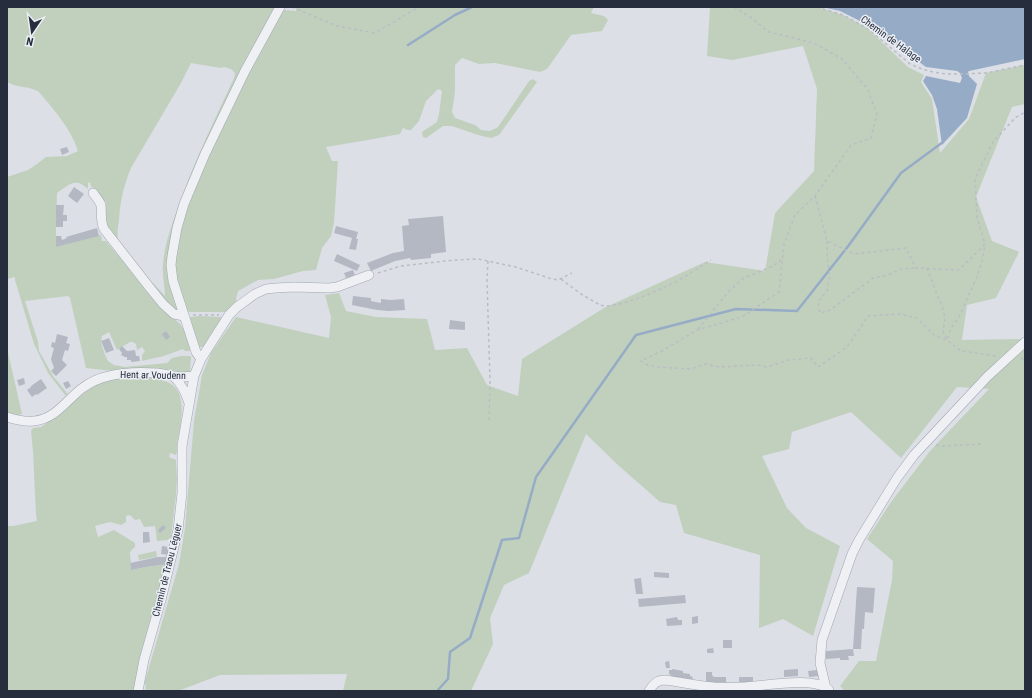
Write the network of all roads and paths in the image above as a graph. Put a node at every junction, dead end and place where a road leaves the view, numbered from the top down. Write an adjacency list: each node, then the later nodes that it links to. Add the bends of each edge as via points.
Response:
1 (280, 7): 21 (street, via 205,154 181,214 172,265)
2 (292, 7): 3 (path, via 337,26 375,33)
3 (419, 7)
4 (734, 7): 9 (path, via 769,32 814,43 842,60 867,88 877,114 872,138 851,145)
5 (817, 7): 6 (path, Chemin de Halage, via 843,15 867,28 910,64 922,70 969,74)
6 (1025, 65)
7 (1025, 112): 11 (path, via 1015,118 993,142 975,179 977,218)
8 (93, 193): 21 (street, via 101,208 102,226 109,236 163,304 174,314)
9 (815, 196): 10 (path); 12 (path, via 795,215 784,244)
10 (827, 241): 15 (path, via 854,254 906,248); 15 (path, via 830,276 827,291 818,302 820,313 828,311 873,278 901,269)
11 (985, 244): 16 (path, via 959,270); 23 (path, via 976,279)
12 (782, 259): 22 (path, via 773,266 742,279); 22 (path, via 779,292 742,317)
13 (711, 260): 19 (path, via 666,287 613,306 600,305)
14 (488, 261): 18 (path, via 478,259 401,266); 19 (path, via 552,279); 31 (path)
15 (916, 268): 16 (path)
16 (927, 268): 23 (path, via 942,305 945,318 943,331)
17 (572, 273): 19 (path)
18 (369, 276): 20 (street, Chemin de Traou Léguer, via 337,287 266,289 255,294)
19 (561, 279)
20 (229, 315): 21 (path); 26 (street, Chemin de Traou Léguer)
21 (184, 316): 26 (street, via 196,352)
22 (696, 330): 23 (path, via 641,361 648,366 657,367 692,368 705,364 719,367 767,367 789,360 811,358 818,367 847,347 868,316 900,314 917,318 935,336)
23 (947, 340): 25 (path, via 961,351)
24 (1025, 342): 25 (street)
25 (1008, 357): 32 (street)
26 (201, 359): 28 (street, Chemin de Traou Léguer)
27 (173, 376): 28 (street, Hent ar Voudenn); 29 (street, via 183,388); 30 (street, Hent ar Voudenn, via 158,373 111,375 86,385 45,418 29,421)
28 (194, 376): 29 (street, Chemin de Traou Léguer)
29 (189, 405): 35 (street, Chemin de Traou Léguer, via 182,446 182,493 178,530)
30 (7, 417)
31 (489, 422)
32 (926, 442): 33 (path, via 943,446); 34 (street, via 900,474 852,554 822,640 820,663)
33 (983, 444)
34 (828, 689): 36 (street, via 804,683 713,687 661,680)
35 (138, 691)
36 (649, 691)

